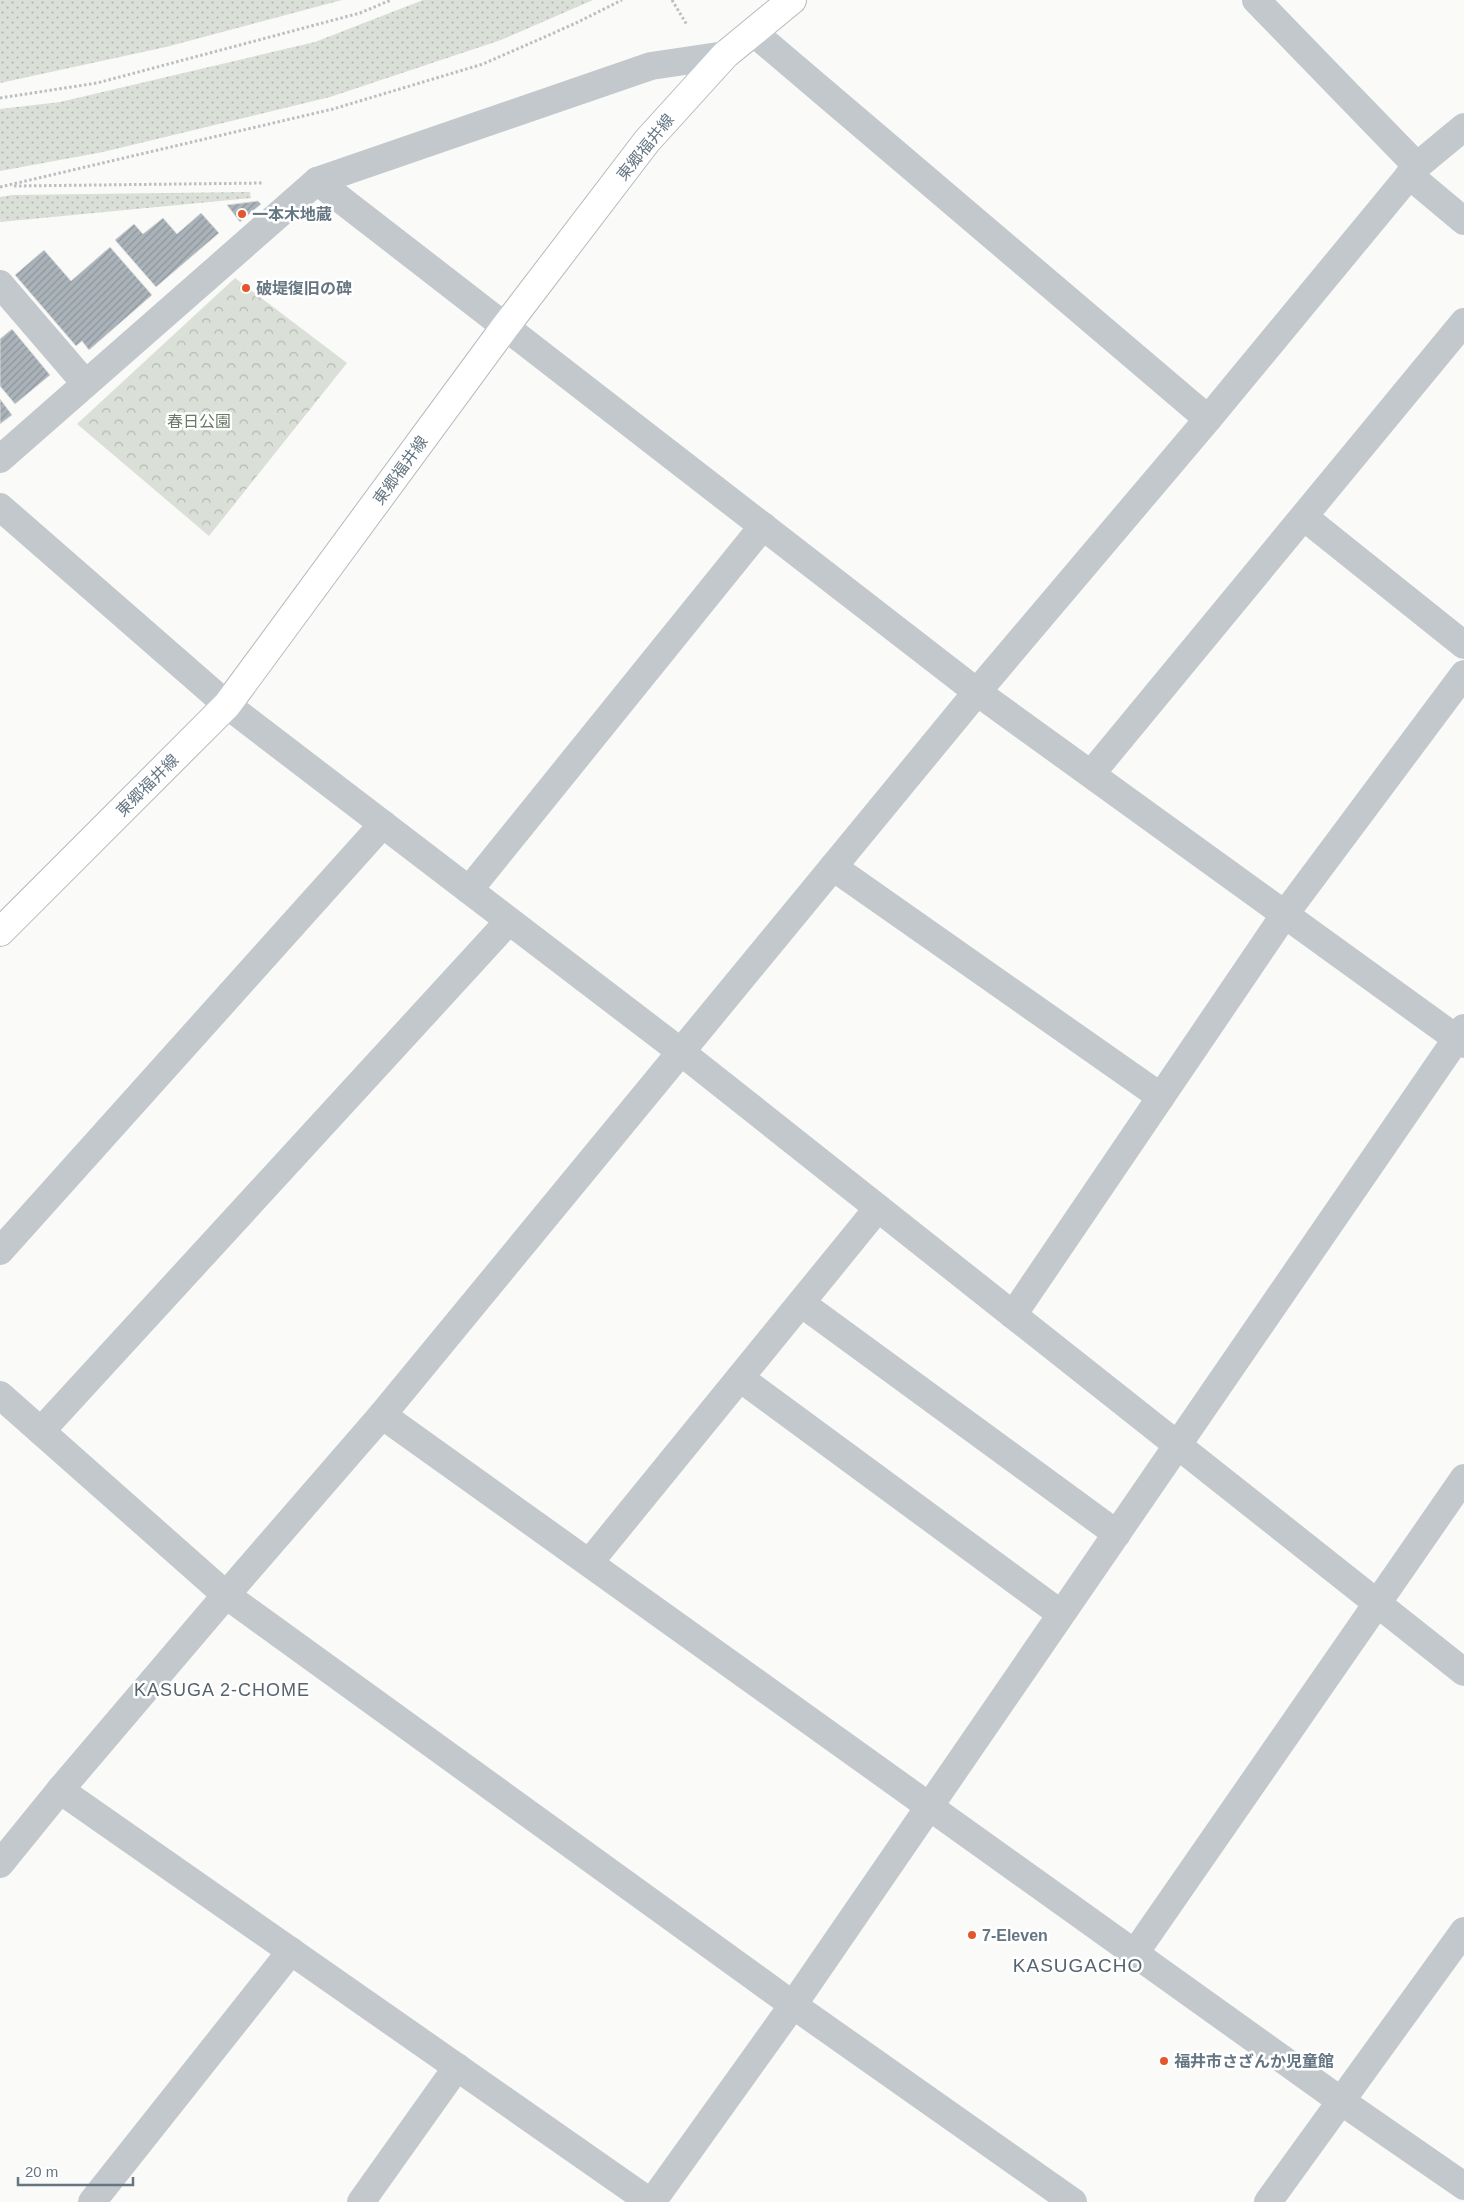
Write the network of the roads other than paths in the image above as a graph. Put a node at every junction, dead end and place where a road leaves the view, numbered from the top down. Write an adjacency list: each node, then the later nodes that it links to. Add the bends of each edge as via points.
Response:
1 (792, 0): 3 (main road, 東郷福井線)
2 (1269, 4): 6 (street)
3 (753, 32): 4 (main road, 東郷福井線); 13 (street)
4 (725, 55): 7 (street, via 651,66); 11 (main road, 東郷福井線, via 647,141)
5 (1464, 127): 6 (street)
6 (1413, 170): 8 (street); 13 (street)
7 (316, 181): 11 (street); 12 (street)
8 (1464, 221)
9 (0, 284): 12 (street)
10 (1464, 322): 16 (street)
11 (505, 327): 17 (street); 21 (main road, 東郷福井線)
12 (85, 383): 14 (street)
13 (1208, 419): 20 (street)
14 (0, 459)
15 (0, 507): 21 (street)
16 (1304, 516): 18 (street); 22 (street)
17 (763, 526): 20 (street); 25 (street)
18 (1464, 644)
19 (1464, 674): 26 (street)
20 (977, 692): 22 (street); 24 (street)
21 (227, 705): 23 (street); 28 (main road, 東郷福井線)
22 (1091, 774): 26 (street)
23 (383, 824): 25 (street); 33 (street)
24 (833, 867): 30 (street); 31 (street)
25 (468, 890): 27 (street)
26 (1285, 914): 29 (street); 31 (street)
27 (509, 921): 30 (street); 39 (street)
28 (0, 932)
29 (1462, 1037): 40 (street)
30 (681, 1052): 32 (street); 38 (street)
31 (1162, 1097): 35 (street)
32 (878, 1208): 34 (street); 35 (street)
33 (0, 1251)
34 (801, 1304): 36 (street); 42 (street)
35 (1013, 1315): 40 (street)
36 (740, 1378): 43 (street); 46 (street)
37 (0, 1395): 39 (street)
38 (382, 1415): 43 (street); 44 (street)
39 (41, 1431): 44 (street)
40 (1177, 1445): 42 (street); 45 (street)
41 (1464, 1478): 45 (street)
42 (1117, 1534): 46 (street)
43 (589, 1563): 49 (street)
44 (226, 1595): 48 (street); 54 (street)
45 (1376, 1602): 47 (street); 53 (street)
46 (1061, 1614): 49 (street)
47 (1464, 1672)
48 (60, 1790): 50 (street); 52 (street)
49 (929, 1806): 53 (street); 54 (street)
50 (0, 1864)
51 (1464, 1931): 56 (street)
52 (291, 1951): 55 (street); 58 (street)
53 (1135, 1953): 56 (street)
54 (793, 2005): 60 (street); 61 (street)
55 (457, 2067): 59 (street); 60 (street)
56 (1341, 2101): 57 (street); 62 (street)
57 (1464, 2186)
58 (92, 2202)
59 (361, 2202)
60 (651, 2202)
61 (1073, 2202)
62 (1268, 2202)

